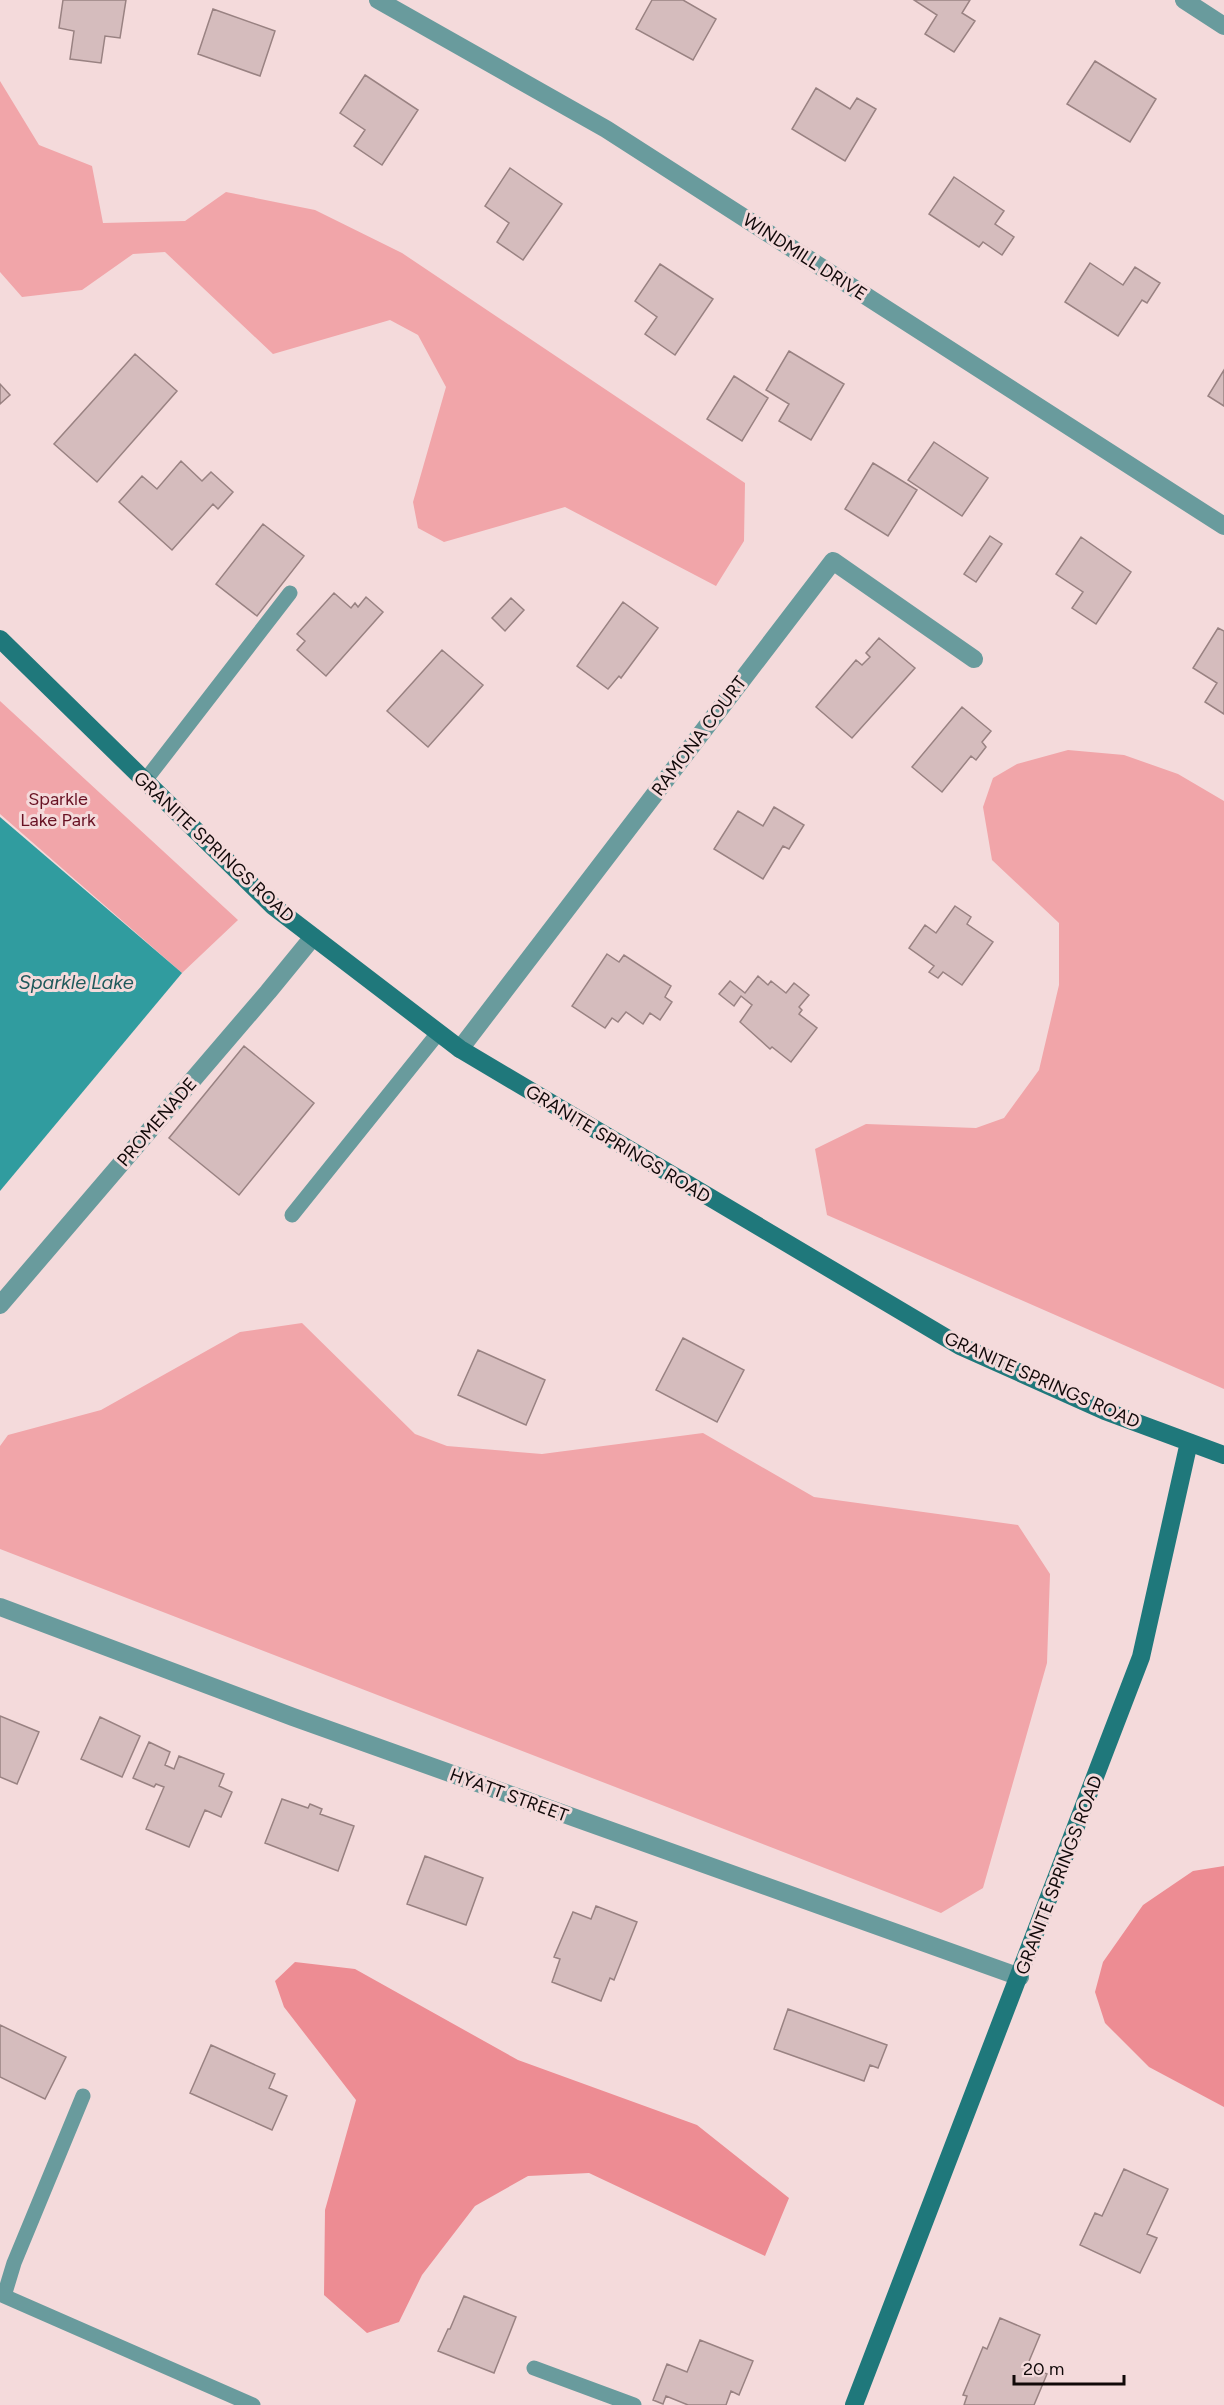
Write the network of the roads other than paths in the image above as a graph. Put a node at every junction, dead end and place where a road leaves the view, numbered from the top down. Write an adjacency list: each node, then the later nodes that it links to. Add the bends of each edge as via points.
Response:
1 (378, 0): 4 (street, WINDMILL DRIVE, via 606,129)
2 (1184, 0): 3 (street)
3 (1224, 26)
4 (1224, 526)
5 (290, 593): 8 (lane)
6 (0, 639): 8 (street, GRANITE SPRINGS ROAD)
7 (974, 659): 11 (street, RAMONA COURT, via 833,561)
8 (144, 782): 9 (street, GRANITE SPRINGS ROAD, via 273,906)
9 (312, 937): 10 (street, GRANITE SPRINGS ROAD); 13 (street, PROMENADE)
10 (438, 1032): 11 (street, GRANITE SPRINGS ROAD); 12 (lane)
11 (460, 1049): 14 (street, GRANITE SPRINGS ROAD, via 960,1346 1105,1411)
12 (292, 1215)
13 (0, 1305)
14 (1188, 1442): 15 (street); 17 (street, GRANITE SPRINGS ROAD, via 1142,1657)
15 (1224, 1455)
16 (0, 1607): 17 (street, HYATT STREET, via 293,1718)
17 (1020, 1977): 22 (street, GRANITE SPRINGS ROAD)
18 (83, 2096): 20 (lane, via 4,2296)
19 (534, 2368): 21 (lane)
20 (253, 2405)
21 (634, 2405)
22 (854, 2405)

